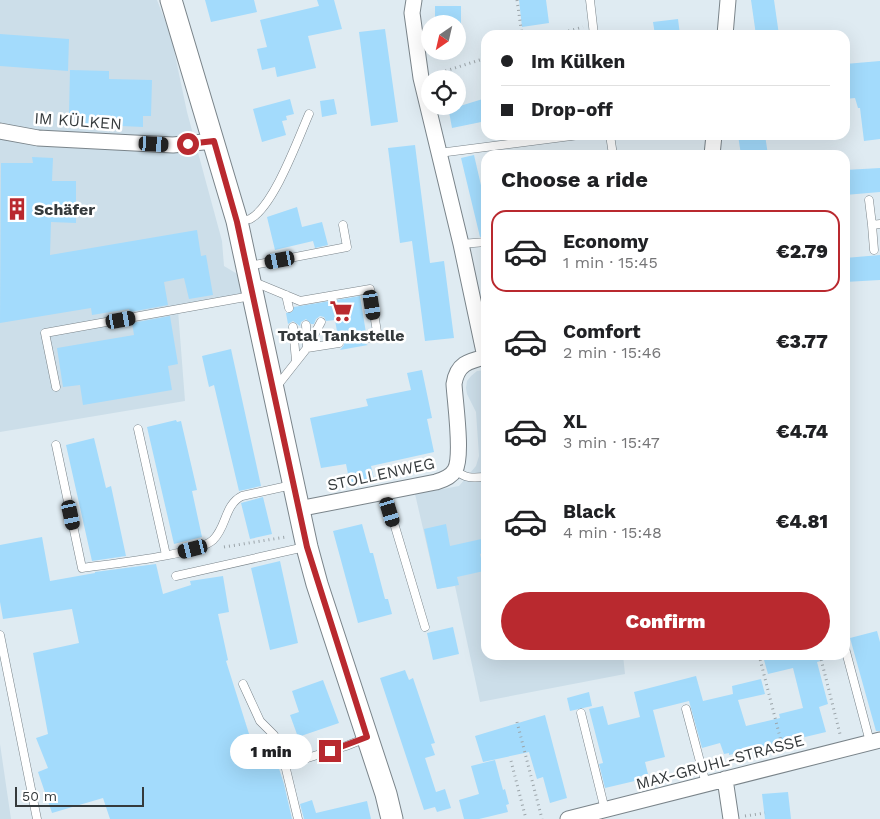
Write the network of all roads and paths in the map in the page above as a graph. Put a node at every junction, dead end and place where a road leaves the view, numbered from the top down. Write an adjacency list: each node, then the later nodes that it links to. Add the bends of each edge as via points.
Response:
1 (171, 0): 18 (main road)
2 (414, 0): 13 (street, via 412,13)
3 (517, 0): 7 (path)
4 (590, 0): 6 (lane)
5 (728, 0): 10 (street)
6 (593, 25): 8 (path); 9 (lane)
7 (521, 30)
8 (570, 30)
9 (594, 30)
10 (725, 30)
11 (481, 60): 12 (path)
12 (447, 70)
13 (421, 78)
14 (309, 114): 21 (lane, via 268,201 250,219)
15 (430, 115): 19 (street)
16 (0, 131): 18 (street, IM KÜLKEN, via 38,138 173,145)
17 (540, 140): 19 (lane)
18 (214, 141): 21 (main road)
19 (439, 153): 25 (street)
20 (869, 200): 23 (lane)
21 (237, 222): 27 (main road)
22 (343, 225): 27 (lane, via 347,247)
23 (876, 225): 26 (lane)
24 (481, 242): 25 (lane)
25 (461, 244): 33 (street)
26 (874, 250)
27 (250, 281): 28 (lane); 39 (lane, via 46,333); 40 (main road)
28 (286, 295): 29 (lane); 34 (lane, via 301,303 370,289 378,338)
29 (289, 308)
30 (321, 322): 36 (lane)
31 (306, 325): 36 (lane)
32 (292, 327): 38 (lane)
33 (481, 334)
34 (367, 338)
35 (339, 343): 36 (lane)
36 (307, 348): 38 (lane)
37 (481, 358): 43 (street, STOLLENWEG, via 461,367 454,384 459,452)
38 (296, 362): 40 (lane)
39 (56, 387)
40 (273, 392): 45 (main road)
41 (138, 429): 50 (lane)
42 (56, 445): 50 (lane, via 82,568)
43 (456, 470): 44 (lane, via 467,478); 46 (street, STOLLENWEG, via 436,482)
44 (481, 477)
45 (292, 485): 47 (main road); 49 (lane, via 236,499 219,534)
46 (385, 493): 47 (street, STOLLENWEG); 52 (lane)
47 (298, 509): 48 (main road)
48 (305, 540): 49 (path, via 217,548); 51 (lane); 61 (main road)
49 (206, 546): 50 (lane)
50 (166, 555)
51 (176, 576)
52 (425, 627)
53 (0, 635): 70 (lane)
54 (760, 660): 65 (path)
55 (821, 660): 63 (path)
56 (850, 660): 62 (lane)
57 (243, 684): 66 (lane, via 260,721 274,735)
58 (686, 709): 68 (lane)
59 (581, 713): 69 (lane)
60 (517, 722): 74 (path)
61 (367, 737): 66 (lane); 72 (main road)
62 (875, 741): 63 (street, MAX-GRUHL-STRASSE)
63 (844, 748): 65 (street, MAX-GRUHL-STRASSE)
64 (511, 761): 73 (path)
65 (786, 763): 67 (street, MAX-GRUHL-STRASSE)
66 (284, 764): 71 (lane)
67 (724, 779): 68 (street, MAX-GRUHL-STRASSE); 76 (street)
68 (706, 784): 69 (street, MAX-GRUHL-STRASSE)
69 (598, 814): 75 (street, MAX-GRUHL-STRASSE)
70 (36, 816)
71 (298, 819)
72 (392, 819)
73 (526, 819)
74 (542, 819)
75 (568, 819)
76 (731, 819)

